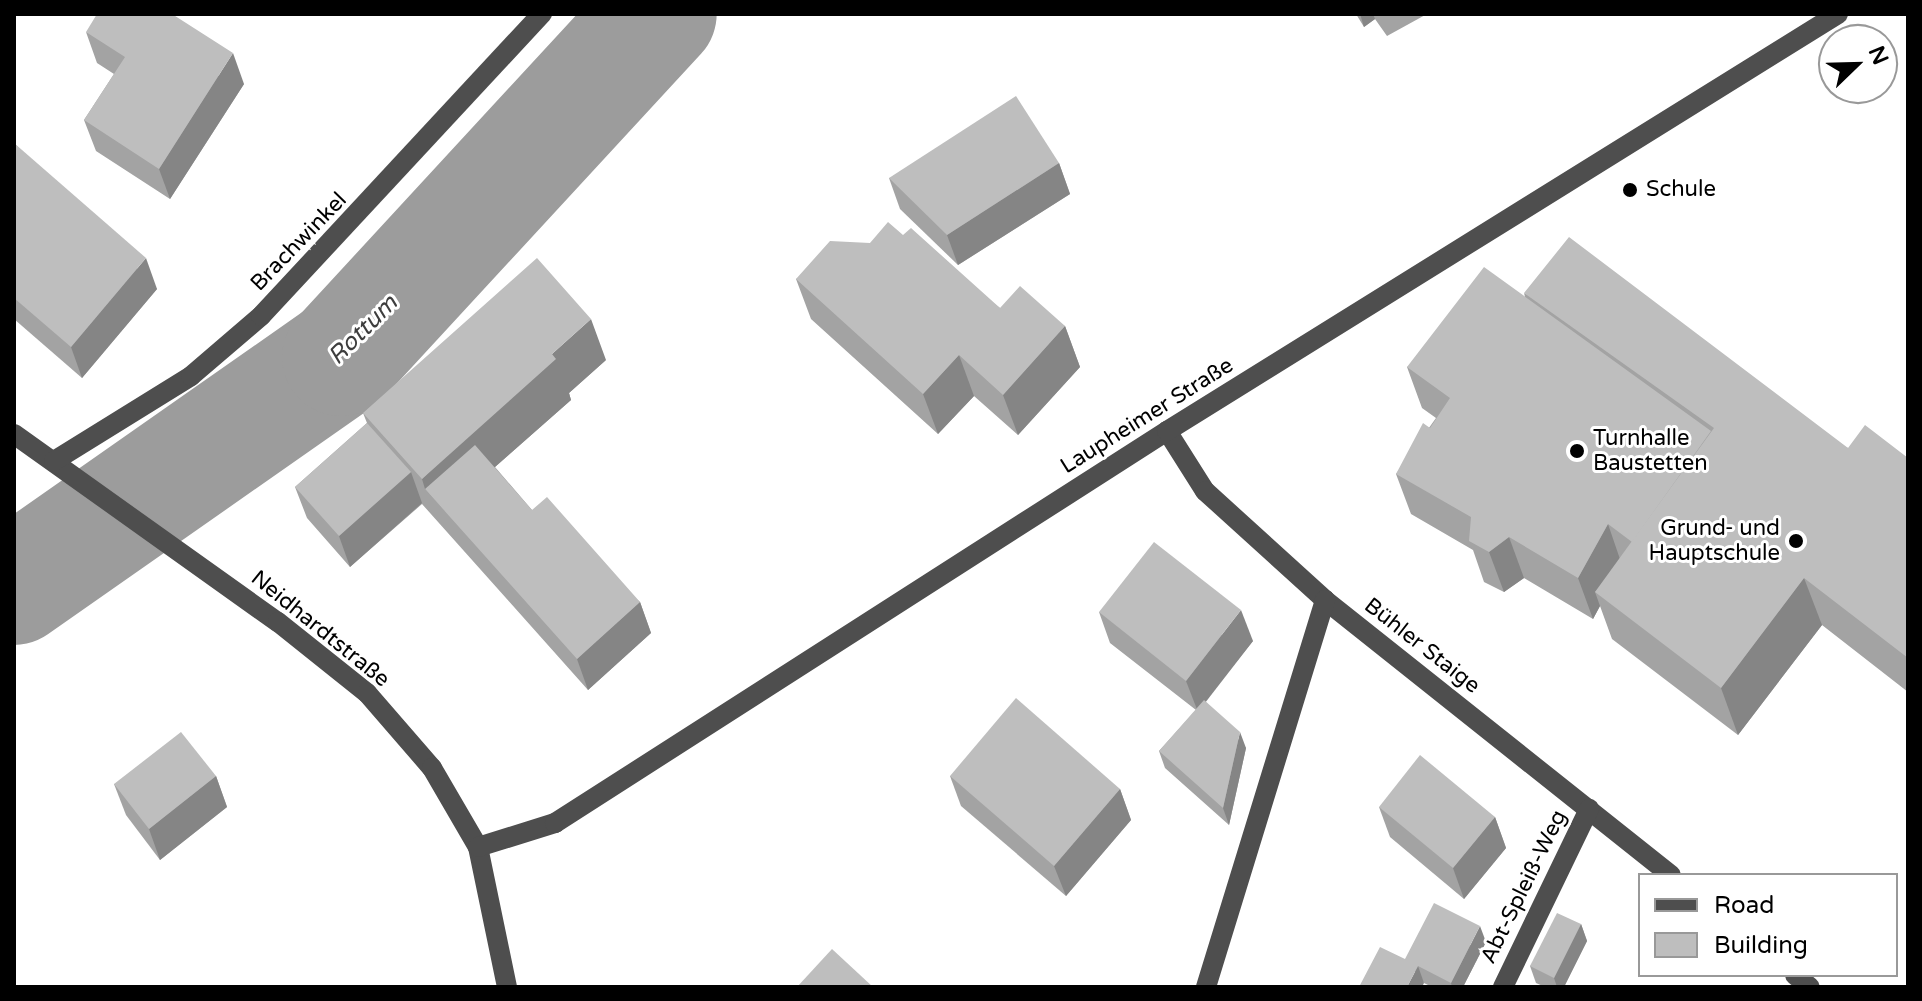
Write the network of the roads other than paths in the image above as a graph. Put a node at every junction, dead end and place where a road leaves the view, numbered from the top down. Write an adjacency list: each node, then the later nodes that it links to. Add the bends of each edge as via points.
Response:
1 (542, 14): 5 (street, Brachwinkel, via 261,316 191,376)
2 (1838, 14): 3 (street, Laupheimer Straße)
3 (1167, 431): 6 (street, Bühler Staige, via 1205,491); 8 (street, Laupheimer Straße, via 555,823)
4 (14, 434): 5 (street, Neidhardtstraße)
5 (54, 461): 8 (street, Neidhardtstraße, via 367,693 432,768)
6 (1325, 600): 7 (street, Bühler Staige); 11 (street)
7 (1589, 809): 9 (street, Bühler Staige); 12 (street, Abt-Spleiß-Weg)
8 (478, 847): 10 (street, Neidhardtstraße)
9 (1669, 873)
10 (507, 987)
11 (1206, 987)
12 (1503, 987)

